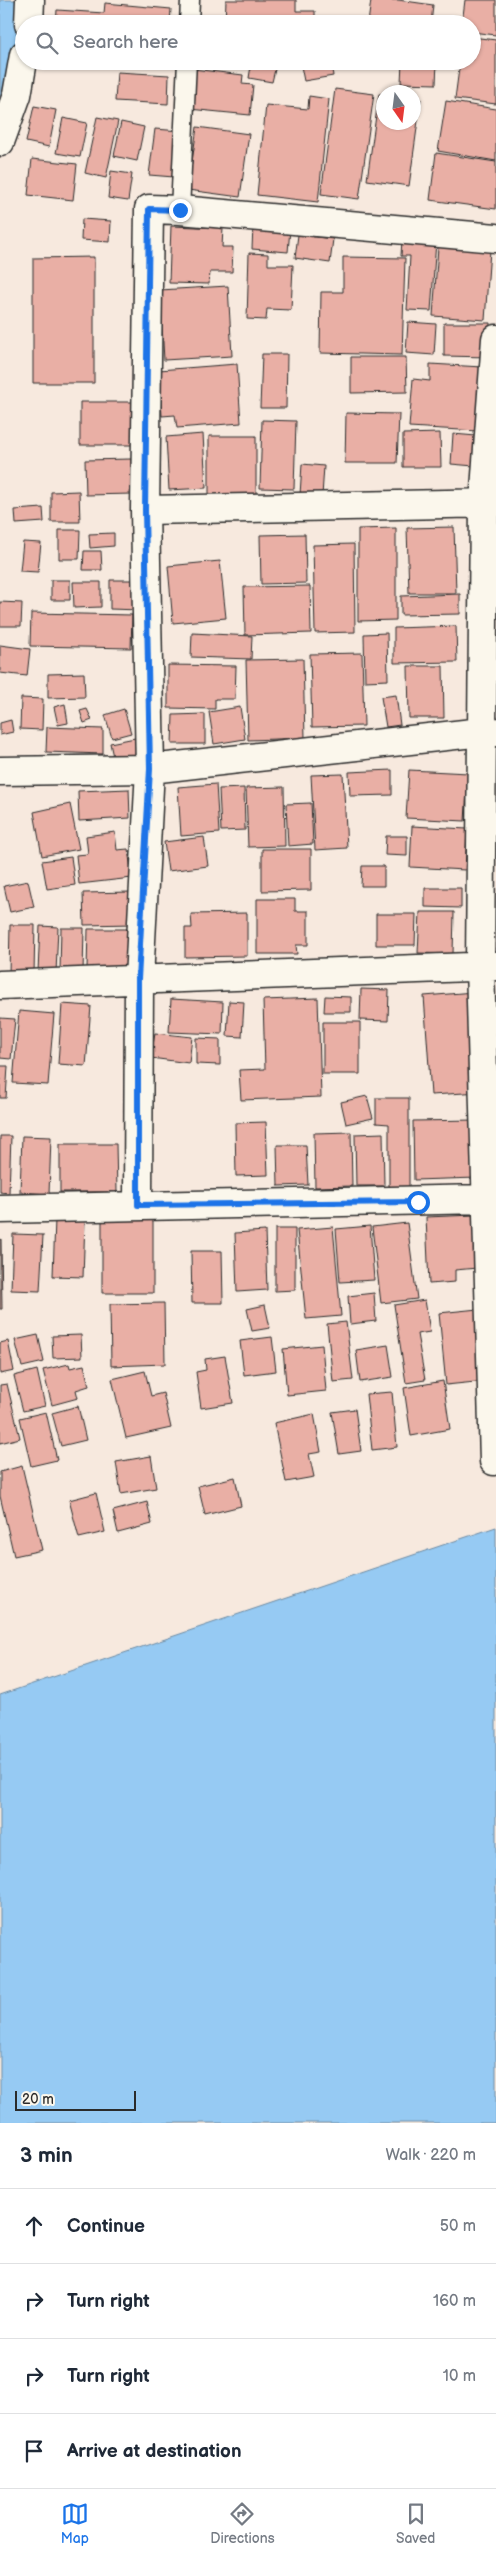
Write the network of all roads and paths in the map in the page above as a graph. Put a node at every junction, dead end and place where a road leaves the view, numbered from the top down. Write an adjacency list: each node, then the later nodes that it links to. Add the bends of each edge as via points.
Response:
1 (30, 0): 3 (street)
2 (190, 0): 4 (lane)
3 (29, 15)
4 (189, 15)
5 (21, 70): 7 (street, via 17,95)
6 (187, 70): 8 (lane)
7 (0, 142)
8 (180, 210): 9 (street); 12 (street, via 149,209)
9 (496, 238)
10 (496, 340): 11 (street)
11 (490, 503): 12 (street); 13 (street)
12 (145, 510): 14 (street)
13 (489, 732): 14 (street); 16 (street)
14 (150, 769): 15 (street); 17 (street)
15 (0, 771)
16 (488, 966): 17 (street); 19 (street)
17 (138, 979): 18 (street); 20 (street)
18 (0, 986)
19 (485, 1199): 20 (street); 22 (street)
20 (138, 1205): 21 (street)
21 (0, 1209)
22 (494, 1461)

